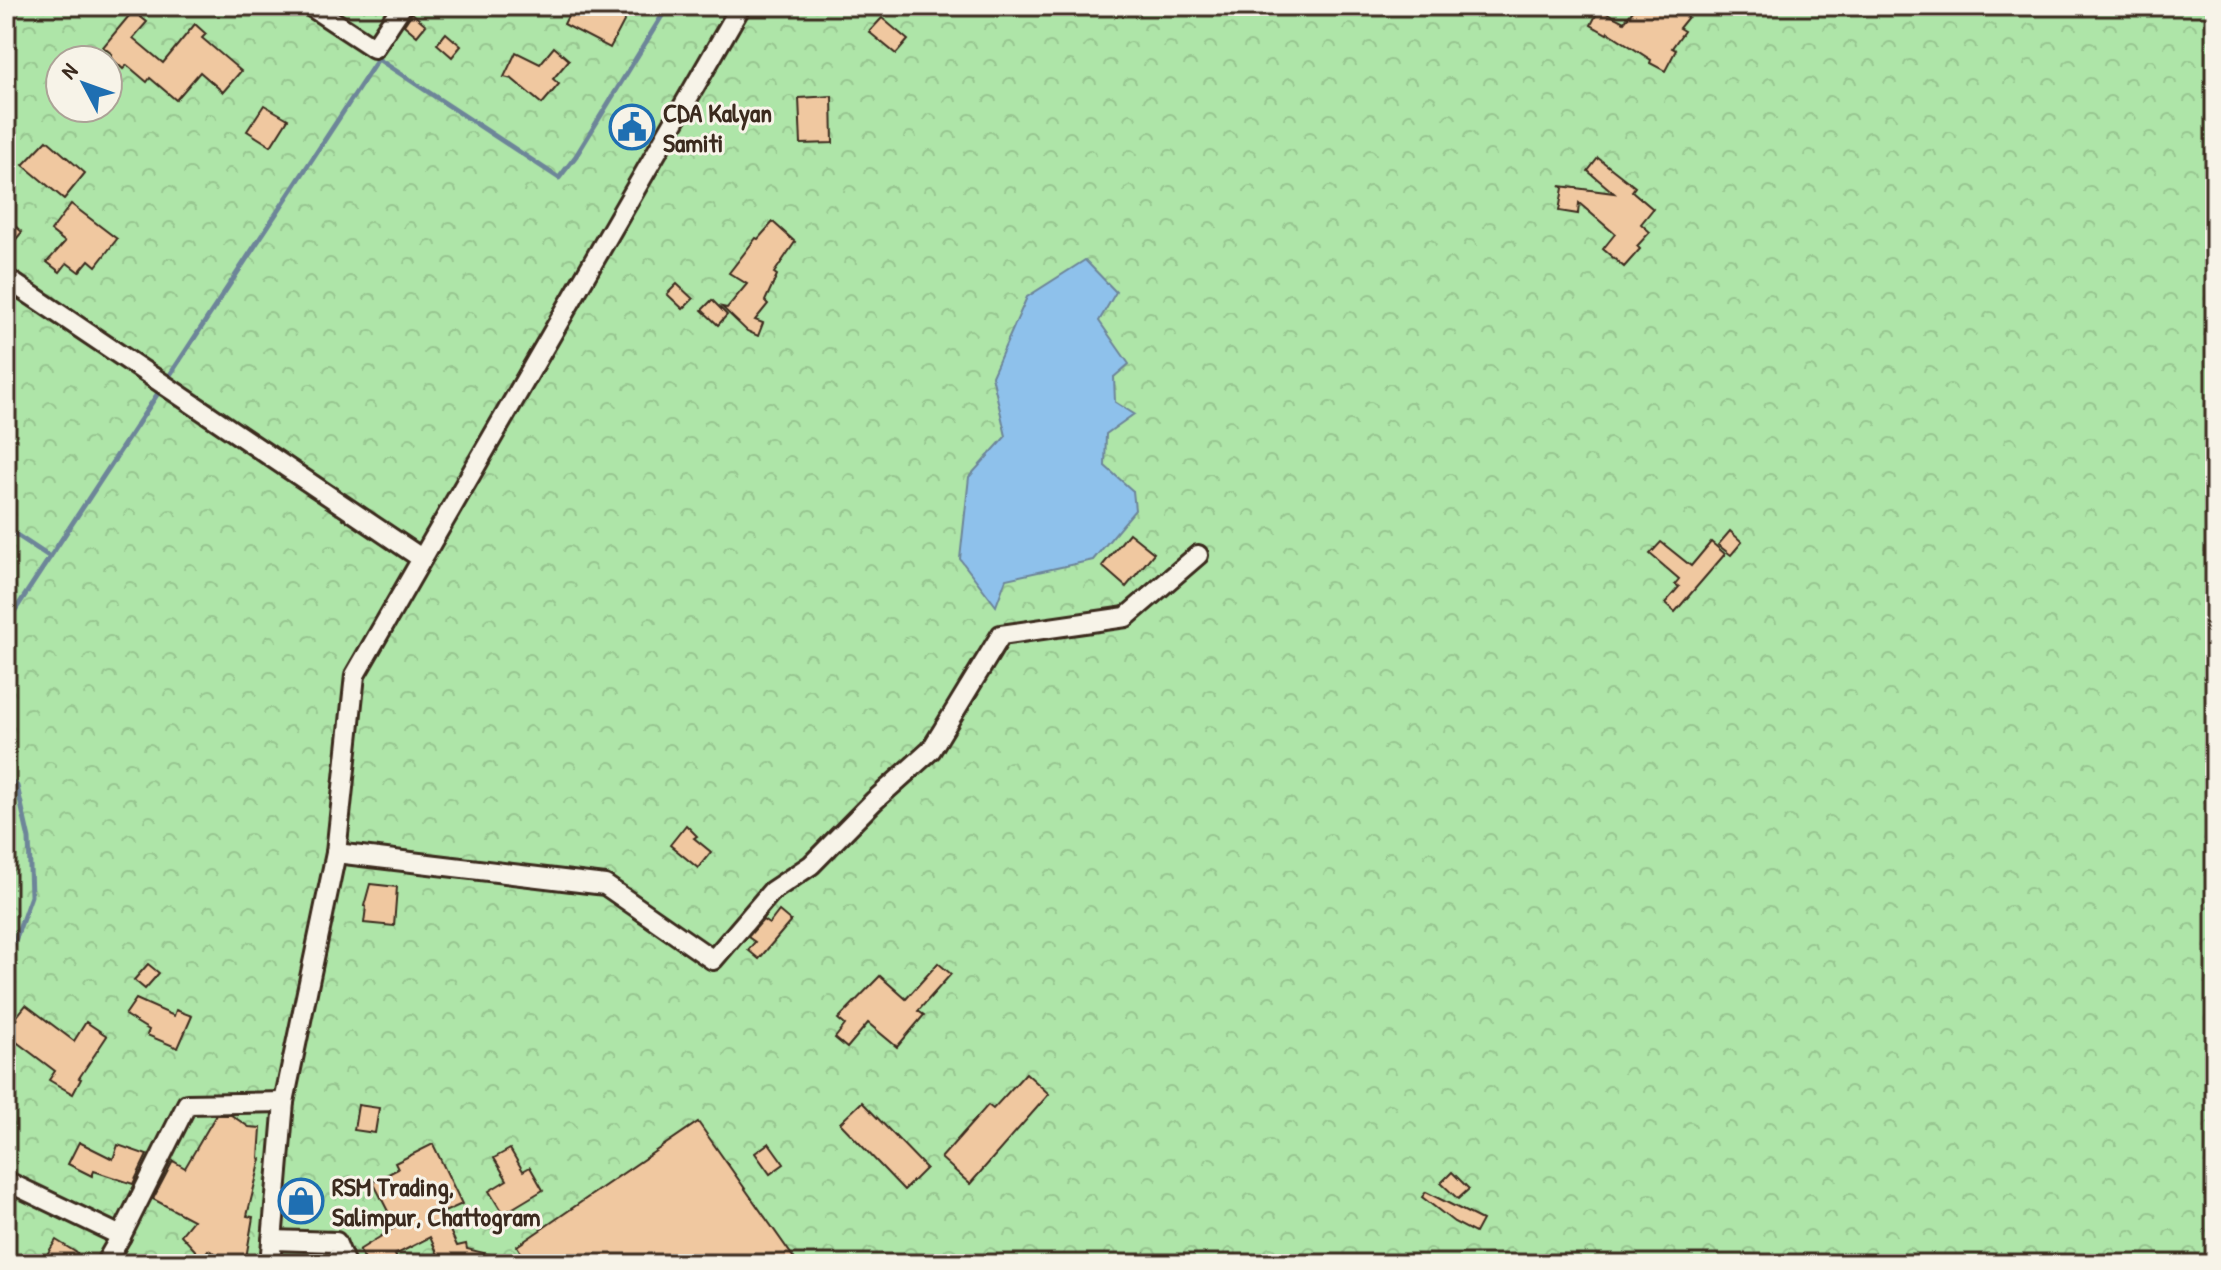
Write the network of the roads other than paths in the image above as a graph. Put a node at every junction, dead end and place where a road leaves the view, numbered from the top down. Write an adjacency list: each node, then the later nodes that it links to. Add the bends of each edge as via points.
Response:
1 (310, 6): 2 (street, via 374,48)
2 (402, 6)
3 (741, 6): 6 (street)
4 (6, 278): 6 (street)
5 (1198, 555): 7 (street, via 1126,617 1001,635 931,750 811,865 772,891 713,960 605,885)
6 (421, 558): 7 (street, via 355,675)
7 (336, 853): 8 (street)
8 (284, 1102): 10 (street, via 187,1104); 11 (street)
9 (6, 1181): 10 (street)
10 (121, 1236): 12 (street)
11 (272, 1240): 13 (street); 14 (street, via 336,1242)
12 (105, 1264)
13 (270, 1264)
14 (345, 1264)

